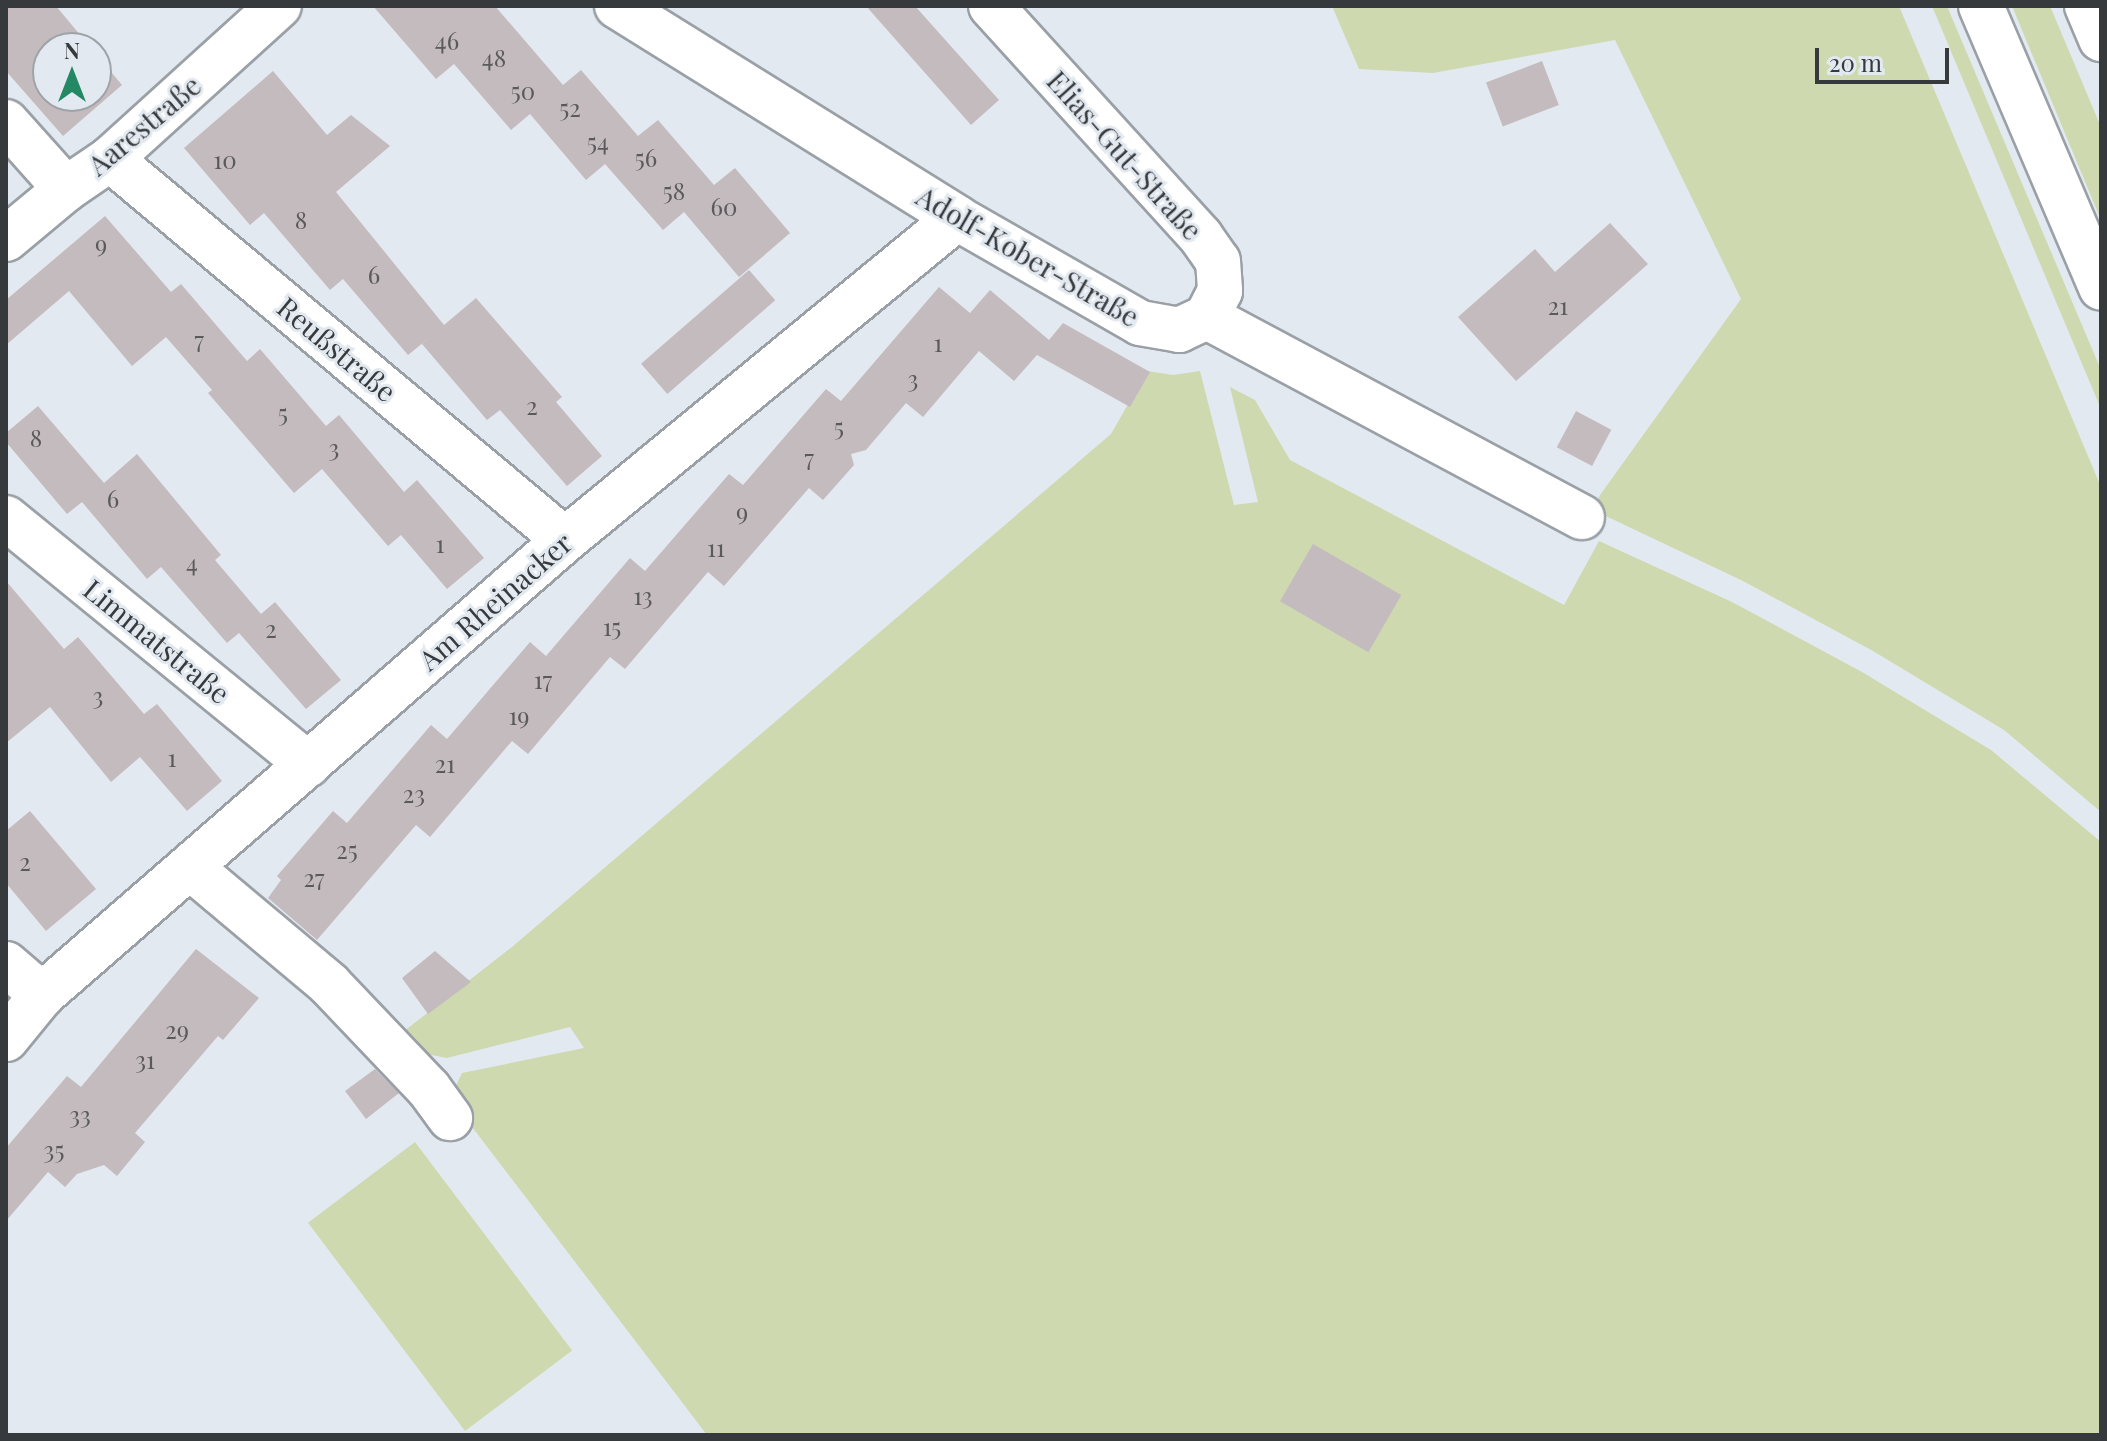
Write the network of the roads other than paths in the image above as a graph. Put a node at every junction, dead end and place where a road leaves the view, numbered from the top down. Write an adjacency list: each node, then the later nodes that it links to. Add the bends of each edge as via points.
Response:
1 (279, 6): 8 (street, Aarestraße)
2 (617, 6): 10 (street, Adolf-Kober-Straße)
3 (991, 6): 13 (street, Elias-Gut-Straße, via 1218,261 1220,291)
4 (1981, 6): 12 (street)
5 (2087, 6): 6 (street)
6 (2101, 39)
7 (6, 122): 9 (street)
8 (110, 159): 9 (street, Aarestraße); 16 (street, Reußstraße)
9 (66, 189): 11 (street, Aarestraße)
10 (957, 218): 13 (street, Adolf-Kober-Straße, via 1140,323 1179,330); 16 (street, Am Rheinacker)
11 (6, 239)
12 (2101, 288)
13 (1207, 317): 14 (street)
14 (1582, 517)
15 (6, 518): 17 (street, Limmatstraße)
16 (565, 540): 17 (street, Am Rheinacker)
17 (308, 764): 18 (street, Am Rheinacker)
18 (191, 868): 20 (street, Am Rheinacker); 22 (street, via 329,984)
19 (6, 964): 20 (street)
20 (42, 995): 21 (street, Am Rheinacker)
21 (6, 1039)
22 (450, 1118)

